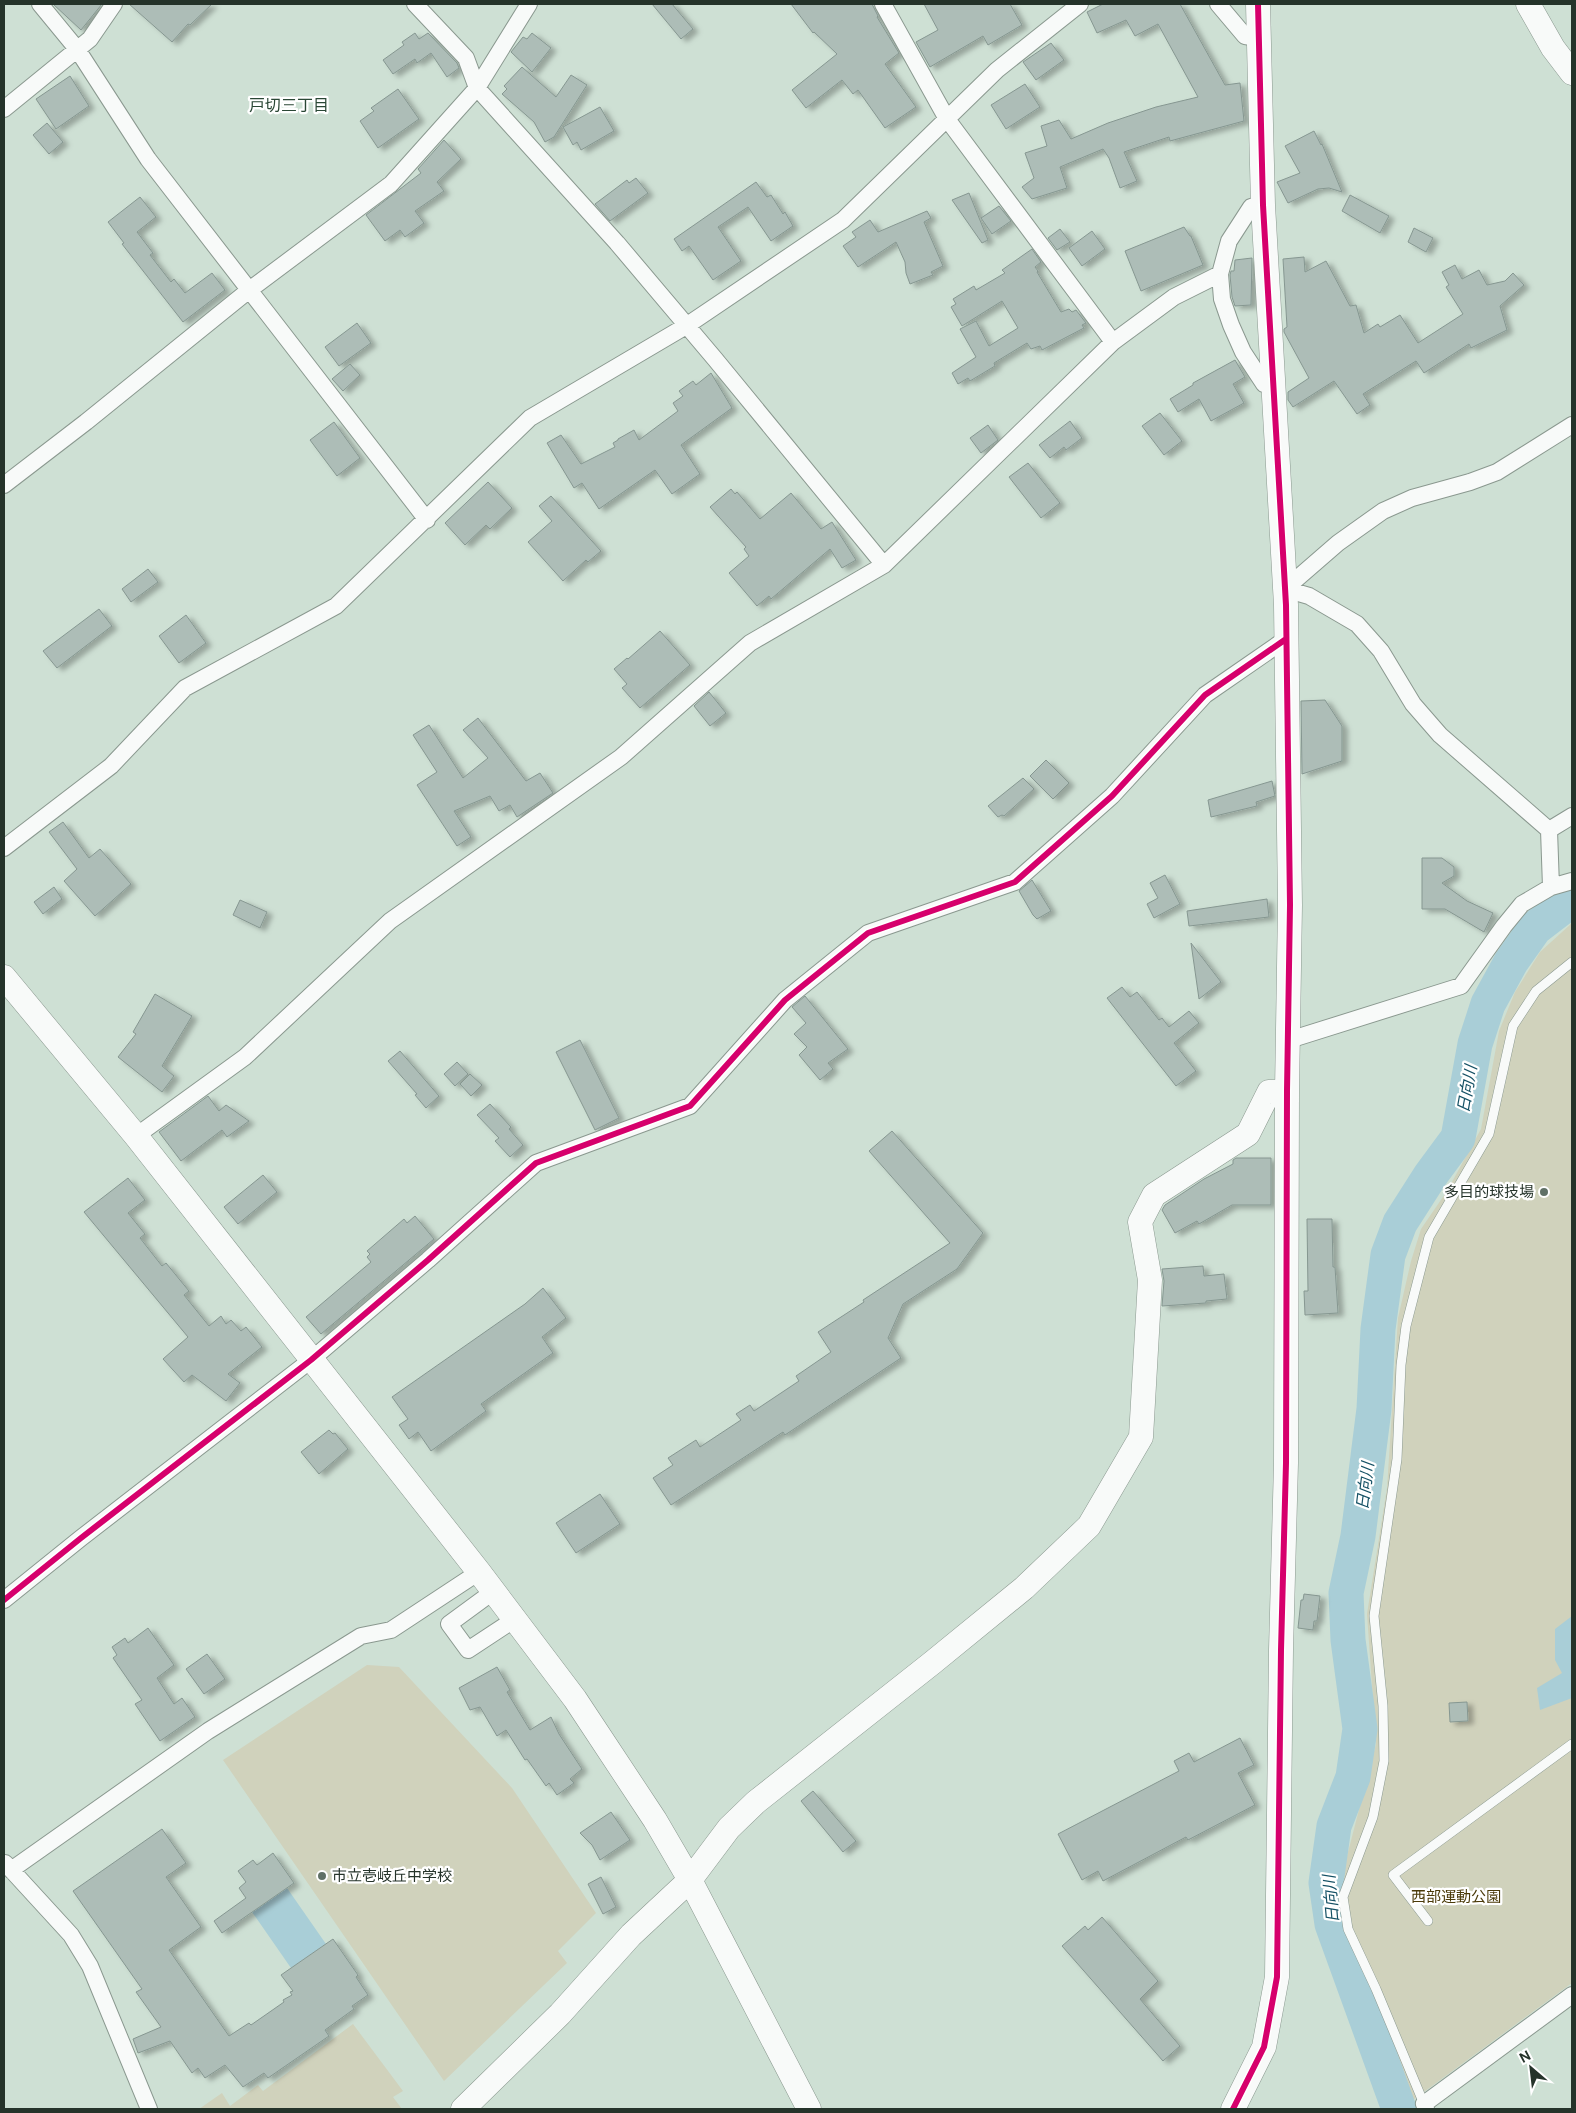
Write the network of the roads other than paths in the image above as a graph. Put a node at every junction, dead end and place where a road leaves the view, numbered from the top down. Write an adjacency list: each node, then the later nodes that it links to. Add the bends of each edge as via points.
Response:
1 (40, 4): 11 (street)
2 (114, 4): 11 (street, via 90,39)
3 (415, 4): 13 (street, via 466,58)
4 (529, 4): 13 (street)
5 (883, 4): 15 (street)
6 (1080, 4): 15 (street, via 997,70)
7 (1218, 4): 10 (street, via 1245,36)
8 (1258, 4): 10 (street)
9 (1528, 4): 12 (street, via 1553,48)
10 (1258, 38): 16 (street)
11 (77, 49): 14 (street); 18 (street, via 148,159)
12 (1572, 73)
13 (477, 88): 18 (street, via 391,184); 19 (street)
14 (4, 109)
15 (947, 119): 19 (street, via 844,220); 20 (street)
16 (1263, 205): 17 (street, via 1251,207 1229,241); 21 (street)
17 (1220, 274): 20 (street, via 1174,297); 21 (street, via 1222,299 1243,352 1264,384)
18 (248, 291): 23 (street); 24 (street)
19 (686, 326): 24 (street, via 530,418); 25 (street)
20 (1113, 342): 25 (street)
21 (1273, 385): 26 (street)
22 (1572, 425): 26 (street, via 1497,472 1412,498 1383,511 1338,543)
23 (4, 485)
24 (427, 520): 30 (street, via 336,606 185,688 111,766)
25 (884, 565): 37 (street, via 750,643 621,757 390,921 245,1057)
26 (1285, 589): 27 (street); 29 (street, via 1309,596 1357,624 1381,651 1413,704 1440,735)
27 (1286, 638): 35 (street); 38 (street, via 1205,695 1112,796 1015,882 868,933 785,1000 690,1106 536,1163)
28 (1572, 816): 29 (street)
29 (1549, 830): 32 (street)
30 (4, 848)
31 (1572, 881): 32 (street)
32 (1551, 886): 35 (street, via 1522,904 1461,986)
33 (1572, 962): 48 (lane, via 1536,991 1513,1026 1489,1134 1429,1238 1406,1326 1402,1355 1397,1459 1374,1616 1383,1706 1384,1761 1373,1817 1343,1896 1348,1929)
34 (4, 977): 37 (street)
35 (1289, 1040): 36 (street)
36 (1287, 1091): 45 (street, via 1269,1092 1248,1134 1154,1194 1140,1222 1150,1280 1140,1438 1089,1526 1016,1594 756,1802 728,1828); 52 (street, via 1286,1463 1278,1977 1264,2047)
37 (136, 1136): 38 (street)
38 (312, 1360): 39 (street); 41 (street)
39 (479, 1572): 40 (street); 44 (street, via 391,1630 361,1636 208,1731)
40 (494, 1592): 42 (street); 42 (street, via 449,1624 468,1650)
41 (4, 1600)
42 (515, 1619): 45 (street, via 575,1698)
43 (1572, 1744): 46 (lane, via 1393,1875)
44 (7, 1865): 49 (street, via 71,1935 90,1966)
45 (690, 1880): 50 (street, via 631,1935 560,2014); 51 (street)
46 (1428, 1921)
47 (1572, 1995): 48 (street)
48 (1425, 2107)
49 (149, 2109)
50 (463, 2109)
51 (809, 2109)
52 (1233, 2109)

